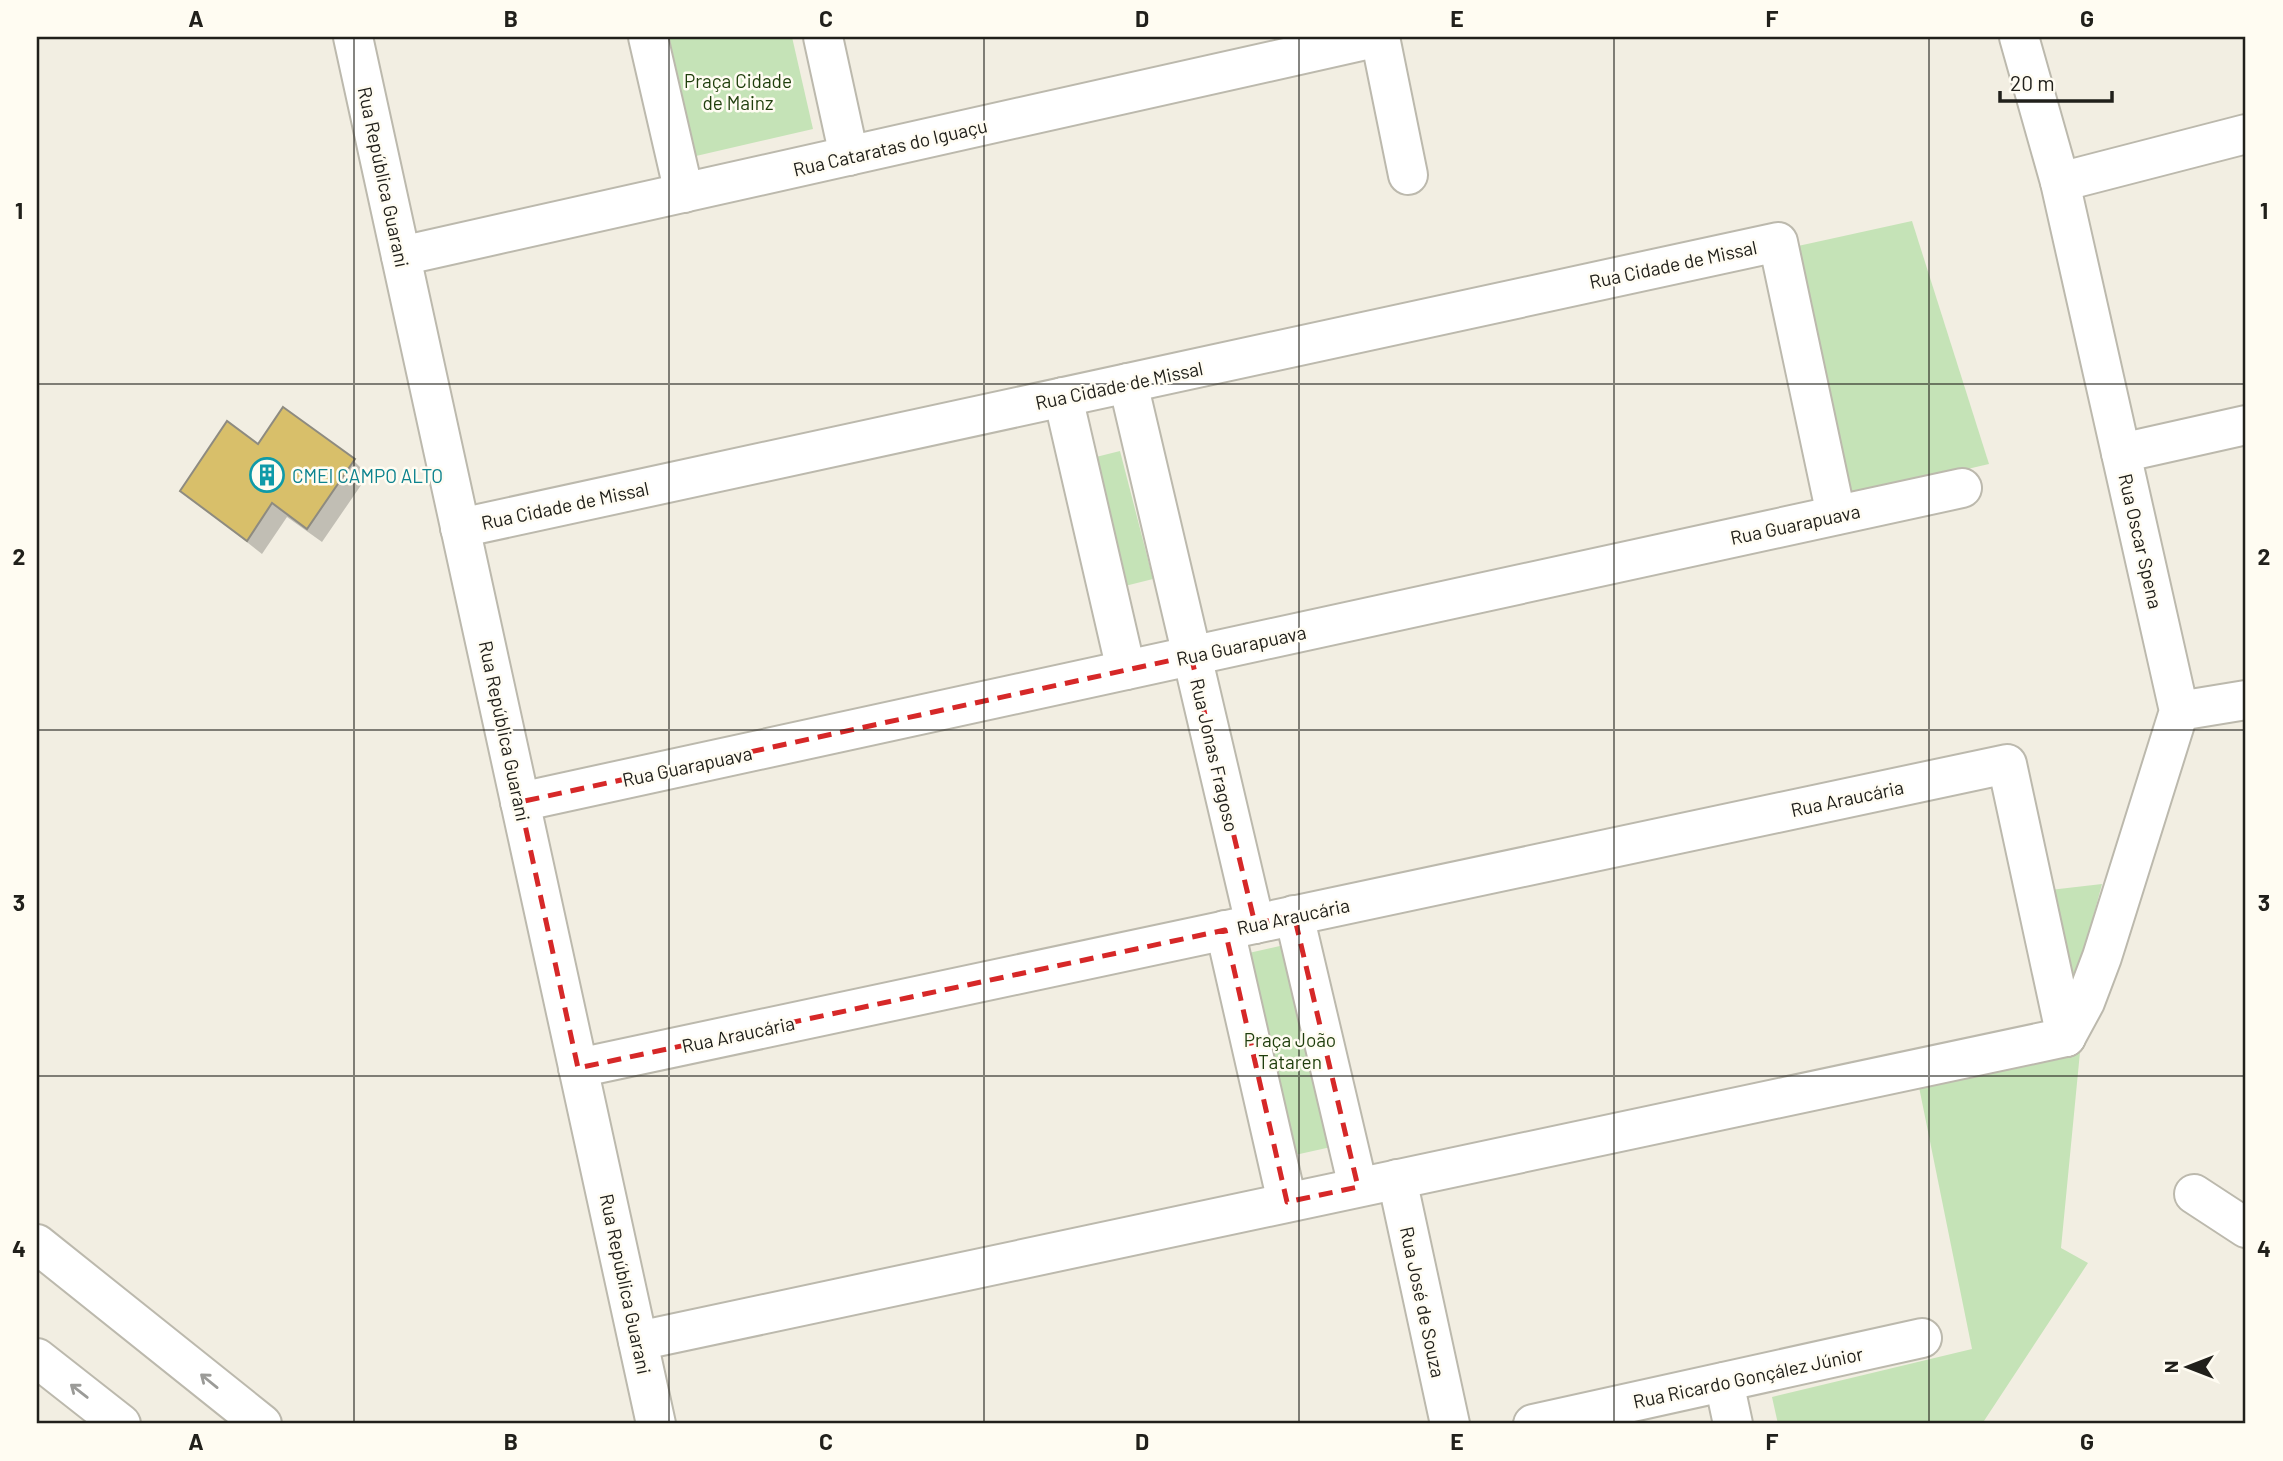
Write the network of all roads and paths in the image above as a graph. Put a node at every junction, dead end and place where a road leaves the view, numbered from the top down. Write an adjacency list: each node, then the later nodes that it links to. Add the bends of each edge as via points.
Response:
1 (353, 37): 11 (street, Rua República Guarani)
2 (648, 37): 10 (street)
3 (823, 37): 7 (street)
4 (1380, 37): 7 (street, Rua Cataratas do Iguaçu); 8 (street)
5 (2019, 37): 9 (street, Rua Oscar Spena)
6 (2246, 134): 9 (street)
7 (849, 156): 10 (street, Rua Cataratas do Iguaçu)
8 (1408, 175)
9 (2060, 181): 15 (street, Rua Oscar Spena)
10 (684, 193): 11 (street, Rua Cataratas do Iguaçu)
11 (401, 256): 18 (street, Rua República Guarani)
12 (1128, 383): 13 (street, Rua Cidade de Missal); 17 (street, Rua Cidade de Missal, via 1778,242); 19 (street, Rua Jonas Fragoso)
13 (1063, 397): 18 (street, Rua Cidade de Missal); 20 (street)
14 (2246, 425): 15 (street)
15 (2121, 453): 22 (street, Rua Oscar Spena)
16 (1962, 488): 17 (street, Rua Guarapuava)
17 (1836, 515): 19 (street, Rua Guarapuava)
18 (460, 528): 23 (street, Rua República Guarani)
19 (1191, 656): 20 (street, Rua Guarapuava); 25 (street, Rua Jonas Fragoso)
20 (1126, 670): 23 (street, Rua Guarapuava)
21 (2246, 700): 22 (street)
22 (2179, 711): 26 (street, via 2102,957)
23 (520, 802): 27 (street, Rua República Guarani)
24 (1294, 915): 25 (street, Rua Araucária); 26 (street, Rua Araucária, via 2007,764); 29 (street)
25 (1240, 927): 27 (street, Rua Araucária); 31 (street, Rua Jonas Fragoso)
26 (2066, 1037): 28 (street)
27 (578, 1068): 35 (street, Rua República Guarani)
28 (1397, 1179): 29 (street); 41 (street, Rua José de Souza)
29 (1358, 1187): 31 (street)
30 (2194, 1194): 32 (street)
31 (1287, 1202): 35 (street)
32 (2246, 1228)
33 (37, 1244): 39 (street, one-way to 33)
34 (1922, 1338): 37 (street, Rua Ricardo Gonçález Júnior)
35 (638, 1341): 40 (street, Rua República Guarani)
36 (37, 1358): 38 (street, one-way to 36)
37 (1724, 1382): 42 (street, Rua Ricardo Gonçález Júnior); 43 (street)
38 (121, 1424)
39 (262, 1424)
40 (656, 1424)
41 (1450, 1424)
42 (1533, 1424)
43 (1733, 1424)

